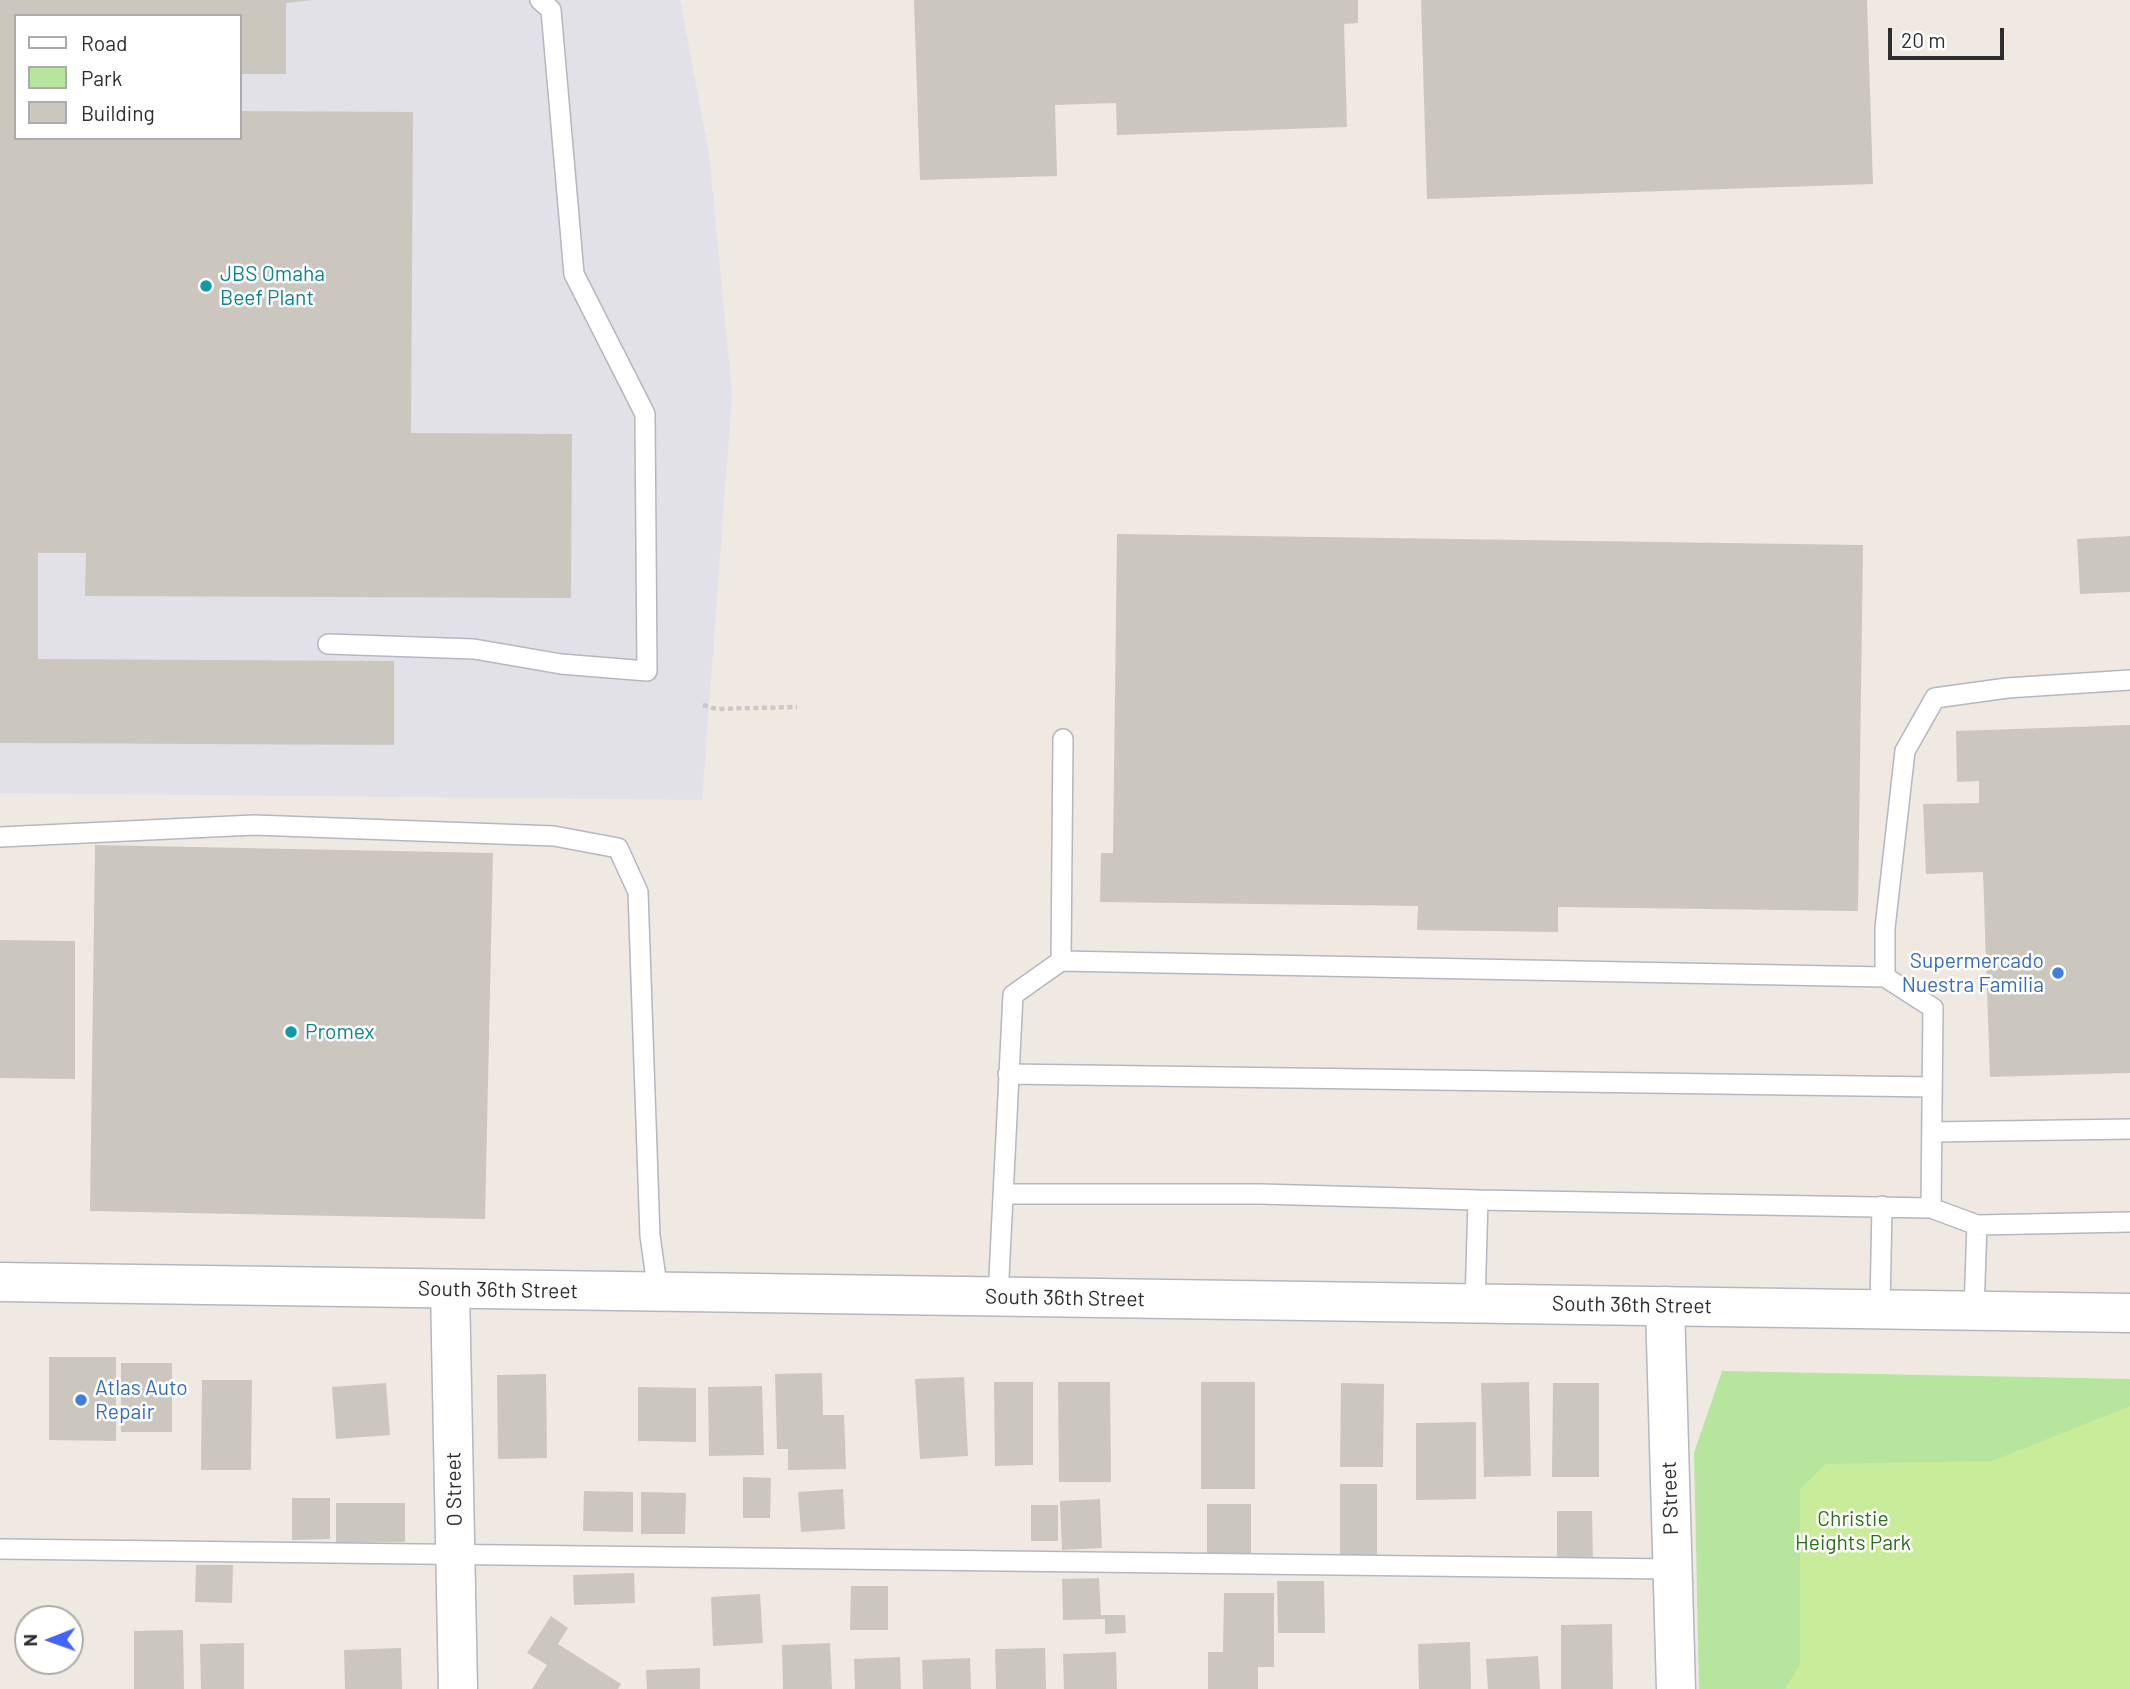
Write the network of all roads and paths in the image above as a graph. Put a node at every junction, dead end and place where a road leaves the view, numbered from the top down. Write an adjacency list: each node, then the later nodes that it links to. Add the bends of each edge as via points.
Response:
1 (540, 0): 2 (lane, via 551,10 574,274 646,414 647,670 561,664 474,649)
2 (328, 644)
3 (2130, 680): 9 (lane, via 1935,698 1905,751 1885,928)
4 (703, 705): 5 (path, via 716,709)
5 (797, 707)
6 (1063, 739): 8 (lane)
7 (0, 837): 22 (lane, via 254,825 554,836 618,848 638,892 650,1236)
8 (1061, 961): 9 (lane); 10 (lane, via 1013,995)
9 (1885, 976): 11 (lane, via 1933,1008)
10 (1009, 1074): 11 (lane); 14 (lane)
11 (1933, 1087): 13 (lane)
12 (2130, 1129): 13 (lane)
13 (1932, 1132): 17 (lane)
14 (1003, 1194): 15 (lane); 23 (lane)
15 (1478, 1199): 16 (lane); 24 (lane)
16 (1882, 1206): 17 (lane); 26 (lane)
17 (1931, 1208): 19 (lane)
18 (2130, 1222): 19 (lane)
19 (1977, 1225): 27 (lane)
20 (0, 1282): 21 (main road, South 36th Street)
21 (450, 1289): 22 (main road, South 36th Street); 30 (main road, O Street)
22 (658, 1292): 23 (main road, South 36th Street)
23 (998, 1297): 24 (main road, South 36th Street)
24 (1475, 1304): 25 (main road, South 36th Street)
25 (1665, 1306): 26 (main road, South 36th Street); 31 (main road, P Street)
26 (1880, 1307): 27 (main road, South 36th Street)
27 (1974, 1310): 28 (main road, South 36th Street)
28 (2130, 1313)
29 (0, 1549): 30 (lane)
30 (456, 1553): 31 (lane); 32 (main road, O Street)
31 (1672, 1569): 33 (main road, P Street)
32 (458, 1689)
33 (1676, 1689)

